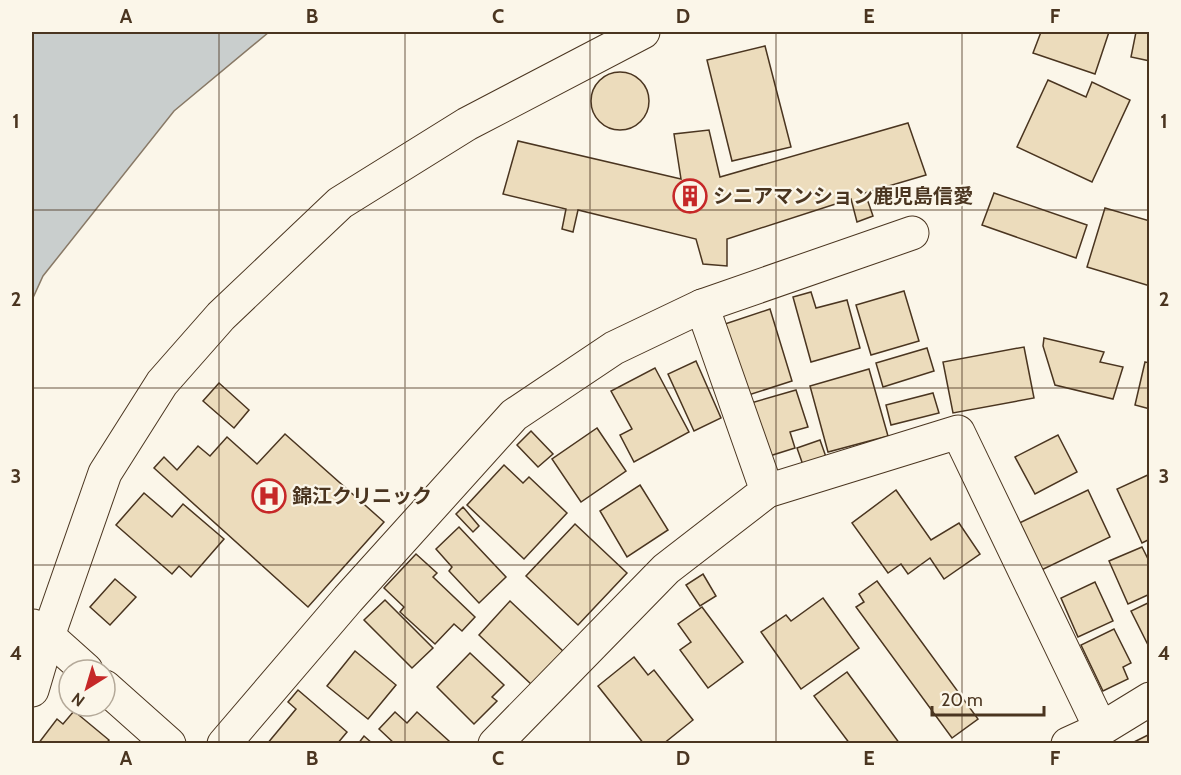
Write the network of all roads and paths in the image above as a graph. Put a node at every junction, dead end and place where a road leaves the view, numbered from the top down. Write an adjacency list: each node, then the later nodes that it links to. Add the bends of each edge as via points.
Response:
1 (643, 32): 5 (street, via 467,124 340,203 221,316 162,383 105,472)
2 (912, 233): 3 (street)
3 (702, 306): 4 (street); 13 (street, via 614,348 514,415)
4 (767, 491): 10 (street, via 957,432); 11 (street, via 666,569)
5 (40, 631): 6 (street); 7 (street)
6 (72, 658)
7 (32, 690)
8 (117, 698): 12 (street)
9 (1149, 699): 10 (street)
10 (1101, 729): 14 (street)
11 (509, 738)
12 (169, 744)
13 (224, 744)
14 (1068, 744)

